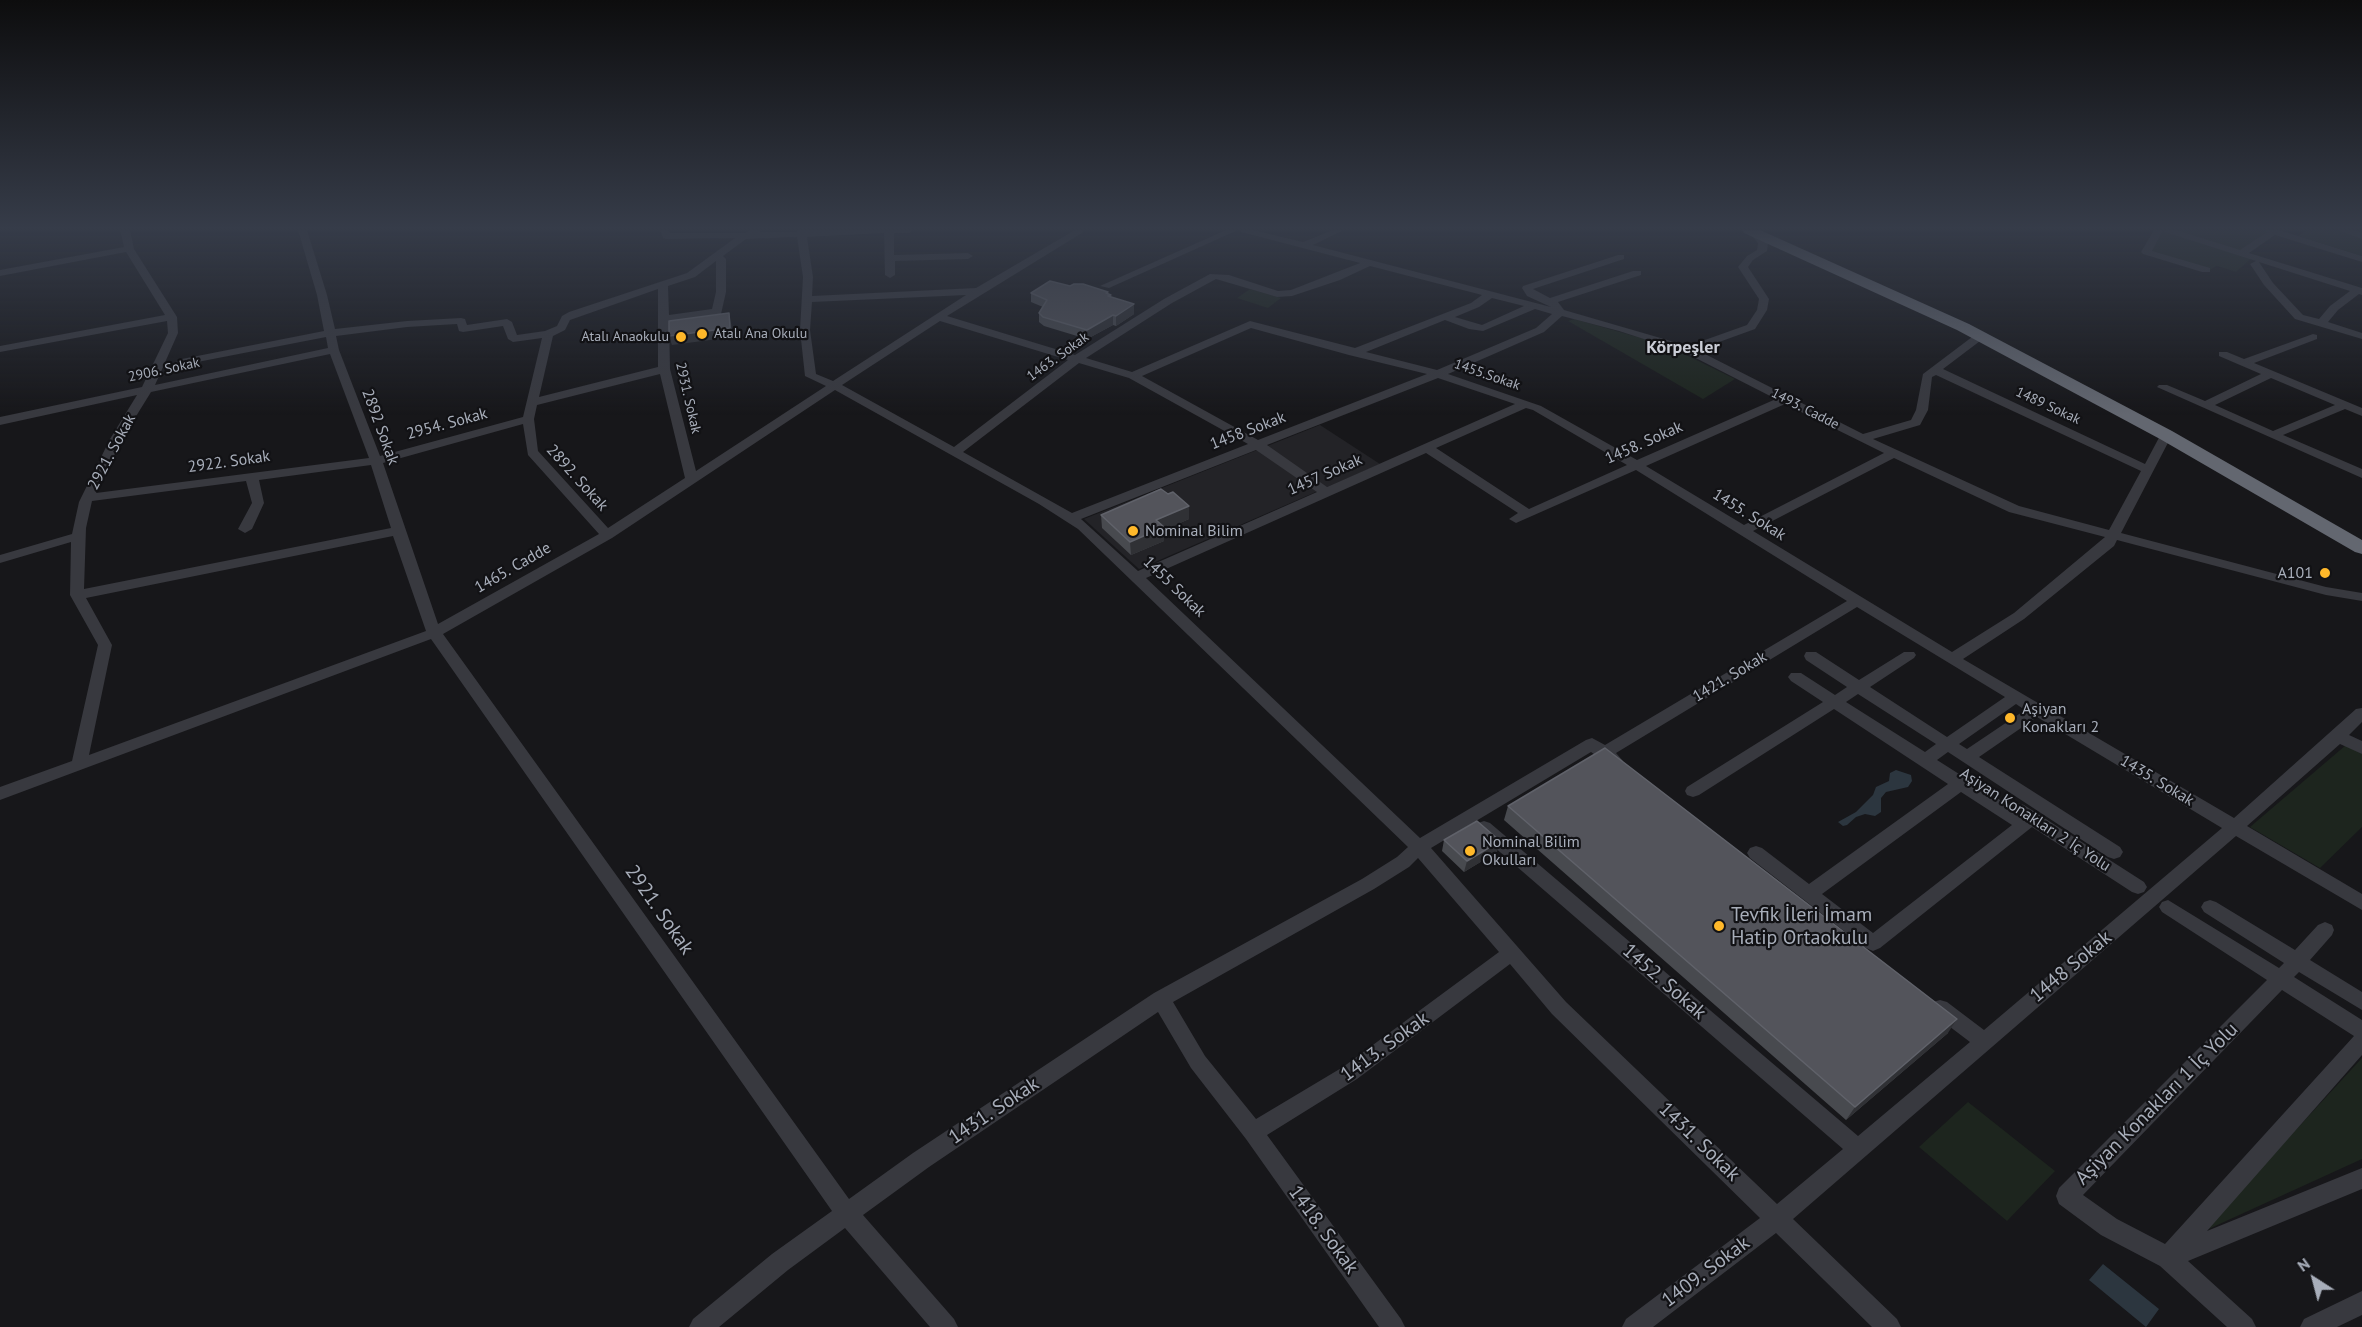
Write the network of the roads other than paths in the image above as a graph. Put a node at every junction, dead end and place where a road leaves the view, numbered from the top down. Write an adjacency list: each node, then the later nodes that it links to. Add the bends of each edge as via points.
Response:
1 (156, 292): 26 (street)
2 (321, 292): 30 (street, 2892 Sokak)
3 (642, 292): 31 (street, via 573,314 561,328)
4 (663, 292): 28 (street, 2931. Sokak)
5 (720, 292): 28 (street, via 717,312)
6 (807, 292): 21 (street)
7 (958, 292): 21 (street)
8 (977, 292): 27 (street, 1465. Cadde)
9 (1185, 292): 40 (street, 1463. Sokak)
10 (1271, 292): 11 (street, 1463. Sokak)
11 (1295, 292)
12 (1483, 292): 20 (street, 1493. Cadde)
13 (1530, 292): 22 (street)
14 (1580, 292): 22 (street)
15 (1756, 292): 37 (street, via 1763,304 1751,327)
16 (1886, 292): 32 (highway)
17 (1894, 292): 83 (highway, via 1967,324)
18 (2275, 292): 29 (street, via 2299,317)
19 (2352, 292): 29 (street)
20 (1491, 294): 23 (street, 1493. Cadde); 25 (street)
21 (807, 299): 48 (street, 1455 Sokak, via 805,330 811,376)
22 (1549, 302): 24 (street)
23 (1535, 305): 24 (street, 1493. Cadde); 25 (street, via 1483,328)
24 (1560, 312): 37 (street, 1493. Cadde); 46 (street, 1458 Sokak, via 1540,330)
25 (1446, 316): 38 (street)
26 (172, 317): 35 (street); 50 (street, 2921. Sokak, via 173,333)
27 (939, 317): 40 (street); 48 (street, 1465. Cadde)
28 (663, 320): 43 (street, 2931. Sokak)
29 (2321, 323): 33 (street)
30 (331, 333): 31 (street, via 460,321 463,330 507,322 513,339); 36 (street, 2892 Sokak); 41 (street)
31 (548, 334): 52 (street, 2892. Sokak)
32 (1980, 336): 44 (street); 59 (highway)
33 (2362, 336)
34 (2313, 337): 42 (street)
35 (0, 349)
36 (334, 350): 50 (street, 2906. Sokak); 66 (street, 2892 Sokak)
37 (1688, 350): 51 (street, 1493. Cadde)
38 (1353, 353): 46 (street, 1455.Sokak); 47 (street, 1455.Sokak, via 1250,324)
39 (2223, 354): 42 (street)
40 (1078, 358): 47 (street); 64 (street, 1463. Sokak)
41 (182, 362)
42 (2244, 363): 45 (street)
43 (664, 369): 52 (street); 73 (street, 2931. Sokak)
44 (1935, 370): 61 (street, via 1927,376 1922,410 1916,422); 70 (street, 1489 Sokak)
45 (2270, 374): 54 (street); 55 (street)
46 (1438, 375): 53 (street, 1455.Sokak); 62 (street, 1458 Sokak)
47 (1133, 376): 62 (street)
48 (835, 386): 64 (street, 1455 Sokak); 73 (street, 1465. Cadde)
49 (2163, 387): 54 (street)
50 (147, 389): 58 (street, 2906. Sokak); 75 (street, 2921. Sokak, via 116,439)
51 (1786, 399): 61 (street, 1493. Cadde); 68 (street, 1458. Sokak)
52 (531, 403): 57 (street, 2892. Sokak)
53 (1526, 404): 63 (street, 1457 Sokak); 68 (street, 1455. Sokak)
54 (2206, 405): 60 (street)
55 (2344, 405): 56 (street); 60 (street)
56 (2362, 412)
57 (528, 419): 66 (street, 2954. Sokak); 81 (street, 2892. Sokak, via 532,452)
58 (0, 422)
59 (2166, 435): 70 (street); 84 (highway)
60 (2273, 435): 69 (street)
61 (1862, 438): 65 (street, 1493. Cadde)
62 (1258, 445): 74 (street); 76 (street, 1458 Sokak)
63 (1427, 448): 68 (street, 1458. Sokak, via 1522,516); 74 (street, 1457 Sokak)
64 (955, 452): 76 (street, 1455 Sokak)
65 (1894, 453): 79 (street); 80 (street, 1493. Cadde, via 2014,509)
66 (375, 461): 72 (street, 2922. Sokak); 78 (street, 2892 Sokak)
67 (2362, 462): 69 (street)
68 (1635, 464): 79 (street, 1455. Sokak)
69 (2346, 468): 71 (street)
70 (2148, 470): 80 (street)
71 (2362, 474)
72 (258, 475): 75 (street, 2922. Sokak); 77 (street, via 252,478 258,503)
73 (692, 479): 81 (street, 1465. Cadde)
74 (1326, 493): 86 (street, 1457 Sokak)
75 (87, 498): 82 (street, 2921. Sokak)
76 (1071, 518): 86 (street, 1455 Sokak)
77 (245, 529)
78 (398, 531): 87 (street); 90 (street, 2892 Sokak)
79 (1743, 531): 89 (street, 1455. Sokak)
80 (2113, 534): 88 (street, 1493. Cadde, via 2326,591); 93 (street, via 2109,543 2019,616)
81 (607, 535): 90 (street, 1465. Cadde)
82 (79, 536): 85 (street); 87 (street, 2921. Sokak)
83 (2362, 542)
84 (2362, 548)
85 (0, 559)
86 (1137, 577): 113 (street, 1455 Sokak)
87 (77, 595): 106 (street, via 105,645)
88 (2362, 597)
89 (1857, 601): 93 (street, 1455. Sokak); 102 (street, 1421. Sokak)
90 (434, 633): 106 (street, 1465. Cadde); 134 (street, 2921. Sokak)
91 (1909, 655): 95 (street)
92 (1811, 656): 95 (street, Aşiyan Konakları 2 İç Yolu)
93 (1952, 659): 96 (street, 1435. Sokak)
94 (1796, 677): 97 (street, Aşiyan Konakları 2 İç Yolu)
95 (1858, 687): 97 (street); 101 (street, Aşiyan Konakları 2 İç Yolu)
96 (2016, 697): 98 (street, 1435. Sokak); 101 (street)
97 (1836, 702): 104 (street, Aşiyan Konakları 2 İç Yolu); 109 (street)
98 (2037, 709): 105 (street, Aşiyan Konakları 2 İç Yolu); 112 (street, 1435. Sokak)
99 (2362, 713): 100 (street, 1448 Sokak)
100 (2339, 736): 103 (street); 112 (street, 1448 Sokak)
101 (1947, 744): 104 (street); 105 (street, Aşiyan Konakları 2 İç Yolu)
102 (1598, 748): 107 (street); 111 (street, 1421. Sokak)
103 (2362, 748)
104 (1929, 757): 108 (street, Aşiyan Konakları 2 İç Yolu); 115 (street, Aşiyan Konakları 2 İç Yolu)
105 (1968, 757): 114 (street, Aşiyan Konakları 2 İç Yolu)
106 (80, 765): 110 (street, 1465. Cadde)
107 (1630, 772)
108 (1961, 783): 116 (street, Aşiyan Konakları 2 İç Yolu); 116 (street, Aşiyan Konakları 2 İç Yolu, via 2025,825 1873,943)
109 (1693, 792)
110 (0, 794)
111 (1470, 816): 113 (street, 1421. Sokak); 132 (street, 1452. Sokak)
112 (2235, 827): 117 (street, 1435. Sokak); 129 (street, 1448 Sokak)
113 (1419, 847): 121 (street, 1455 Sokak); 126 (street, 1431. Sokak, via 1368,884)
114 (2114, 852)
115 (2138, 887)
116 (1809, 894): 123 (street, via 1747,854)
117 (2362, 903)
118 (2210, 907): 122 (street)
119 (2175, 911): 124 (street)
120 (2325, 930): 122 (street, Aşiyan Konakları 1 İç Yolu)
121 (1512, 953): 131 (street, 1413. Sokak, via 1350,1073); 135 (street, 1431. Sokak, via 1558,1008)
122 (2296, 960): 124 (street, Aşiyan Konakları 1 İç Yolu); 127 (street)
123 (1881, 962)
124 (2280, 980): 128 (street); 136 (street, Aşiyan Konakları 1 İç Yolu, via 2067,1196 2109,1227)
125 (1928, 998): 129 (street)
126 (1161, 999): 131 (street, via 1198,1062); 134 (street, 1431. Sokak)
127 (2362, 1002)
128 (2362, 1031)
129 (1984, 1041): 132 (street, 1448 Sokak)
130 (2362, 1041): 136 (street)
131 (1253, 1132): 140 (street, 1418. Sokak)
132 (1858, 1149): 135 (street, 1448 Sokak)
133 (2362, 1178): 136 (street)
134 (847, 1214): 138 (street, 1431. Sokak, via 780,1262); 139 (street, 2921. Sokak)
135 (1778, 1218): 141 (street, 1409. Sokak); 142 (street, 1431. Sokak)
136 (2168, 1258): 143 (street, Aşiyan Konakları 1 İç Yolu)
137 (2362, 1304): 144 (street)
138 (701, 1327)
139 (946, 1327)
140 (1393, 1327)
141 (1634, 1327)
142 (1889, 1327)
143 (2244, 1327)
144 (2312, 1327)

